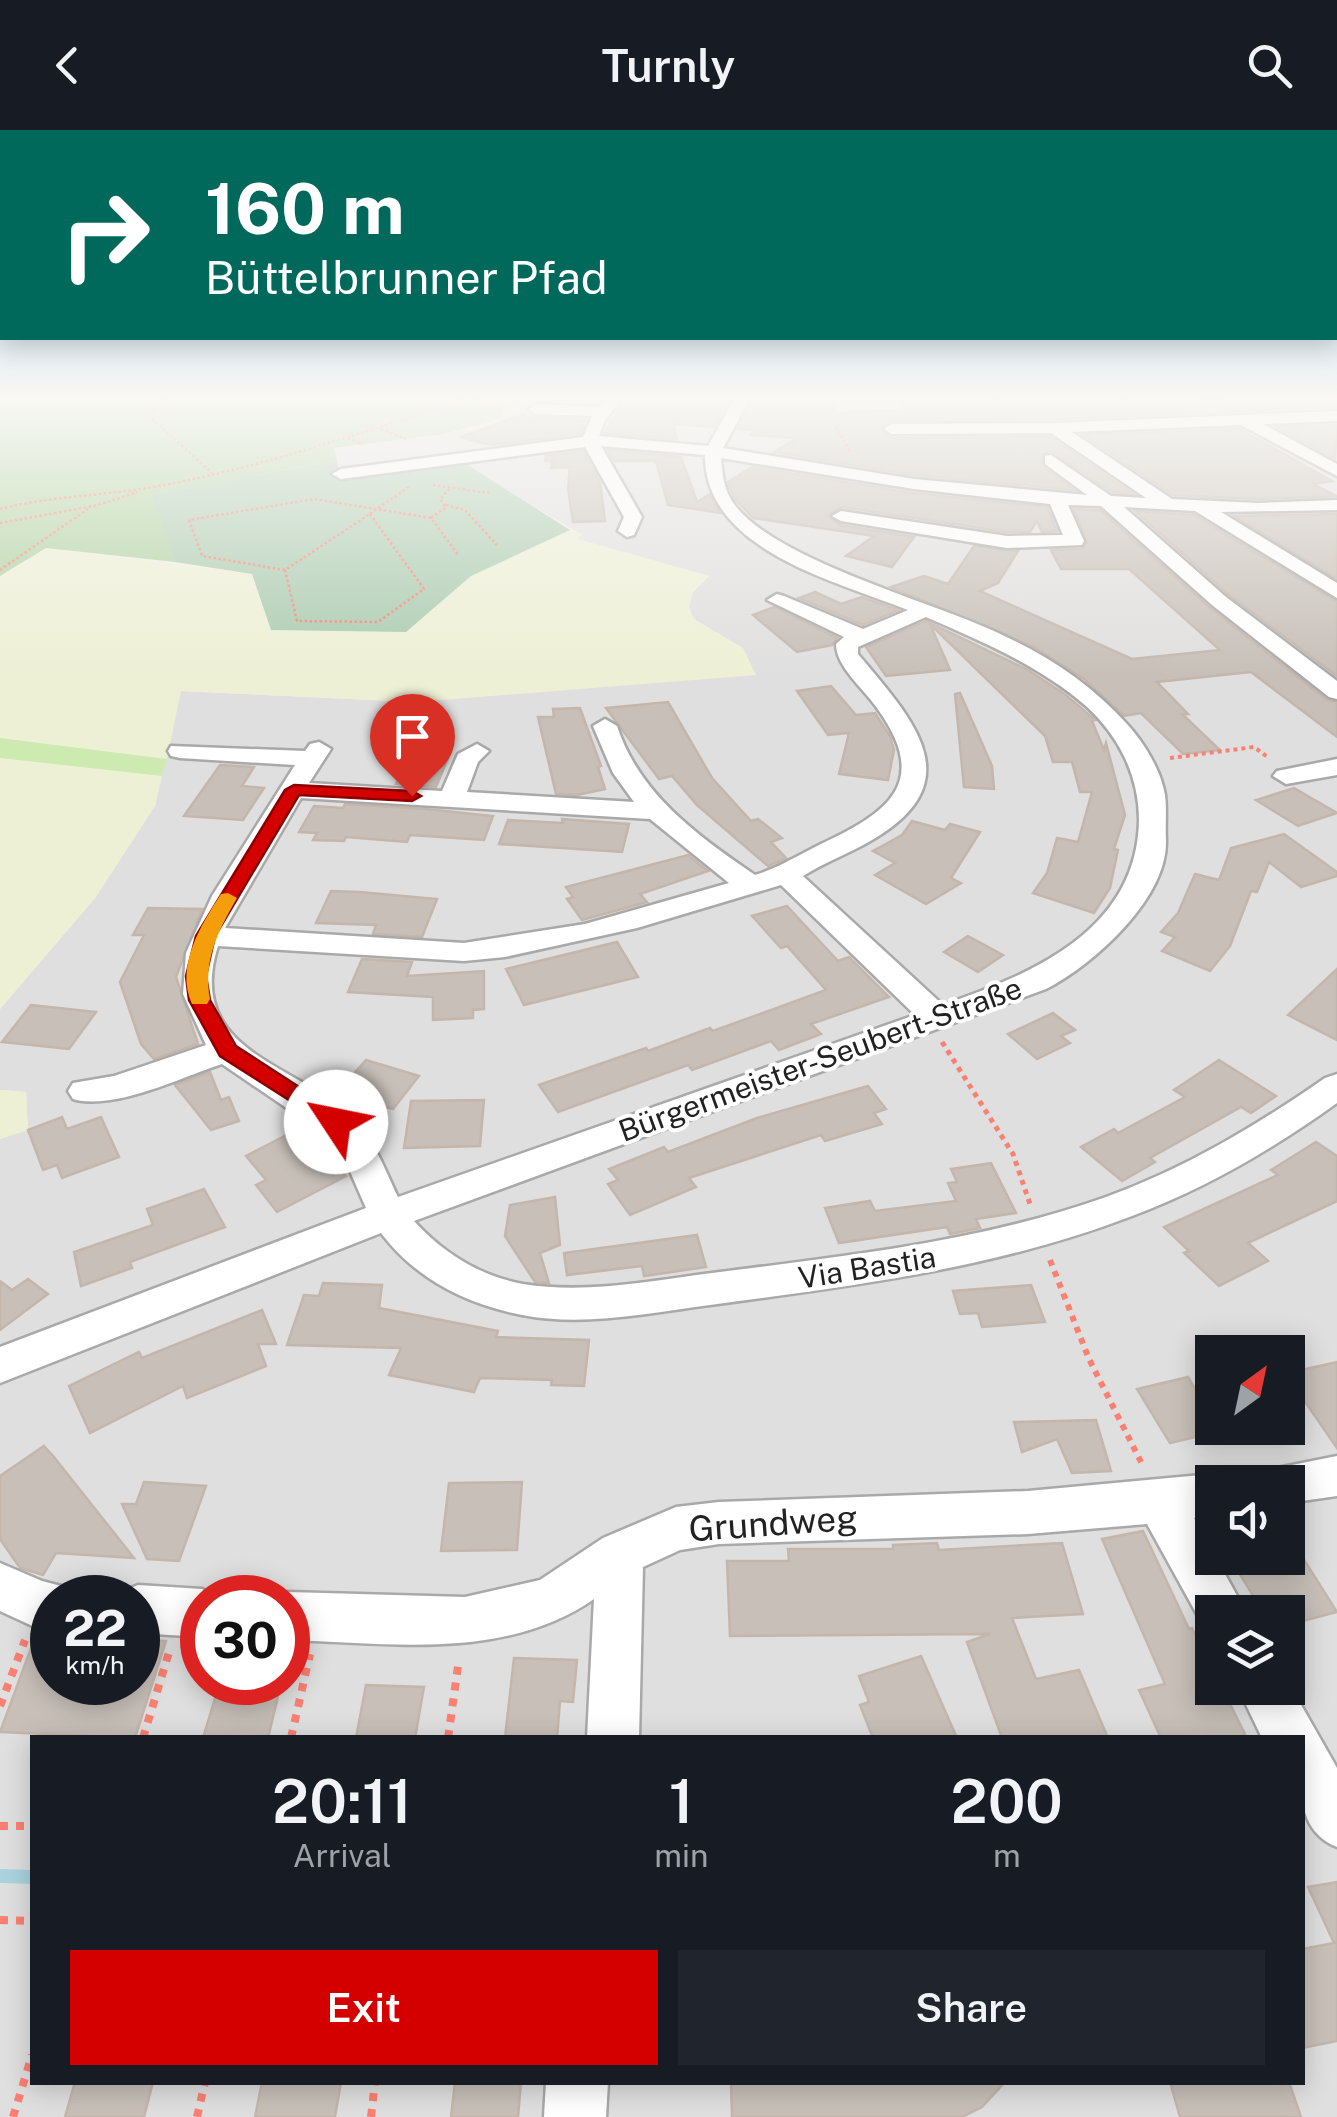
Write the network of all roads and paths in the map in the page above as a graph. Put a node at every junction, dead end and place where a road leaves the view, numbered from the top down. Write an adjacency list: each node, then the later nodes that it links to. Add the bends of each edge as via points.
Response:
1 (119, 491): 20 (path)
2 (142, 491): 19 (path)
3 (402, 491): 21 (path)
4 (447, 491): 16 (path, via 441,495)
5 (472, 491): 12 (path)
6 (618, 491): 26 (street, via 633,517)
7 (720, 491): 33 (street, Bürgermeister-Seubert-Straße, via 724,504 762,538)
8 (980, 491): 13 (street)
9 (1035, 491): 13 (street)
10 (1092, 491): 14 (street)
11 (1148, 491): 15 (street)
12 (489, 493)
13 (1048, 498): 14 (street); 23 (street, via 1075,542 1007,542)
14 (1106, 501): 15 (street); 35 (street, via 1219,601)
15 (1168, 504): 17 (street)
16 (446, 505): 24 (path); 27 (path, via 465,510)
17 (1198, 505): 18 (street); 31 (street)
18 (1337, 505)
19 (94, 506): 25 (path); 29 (path)
20 (0, 509)
21 (377, 509): 22 (path); 24 (path); 30 (path, via 314,499 189,520 202,556)
22 (370, 514): 30 (path); 30 (path, via 424,589 378,622 297,621)
23 (841, 516)
24 (431, 518): 28 (path)
25 (0, 523)
26 (627, 531)
27 (497, 545)
28 (459, 556)
29 (0, 570)
30 (285, 570)
31 (1337, 592)
32 (776, 600): 34 (street)
33 (924, 610): 34 (street); 39 (street, Bürgermeister-Seubert-Straße, via 1062,676 1113,720)
34 (860, 636): 45 (street, via 848,644 847,655 918,754 910,794 865,833)
35 (1337, 692)
36 (605, 726): 44 (street, via 619,762)
37 (180, 751): 42 (street, via 315,754)
38 (477, 751): 43 (street)
39 (1144, 762): 41 (path, via 1254,747); 48 (street, Bürgermeister-Seubert-Straße, via 1156,826 1149,861 1126,906 1046,977)
40 (1337, 767): 41 (street)
41 (1289, 776)
42 (294, 790): 43 (street); 47 (street)
43 (452, 798): 44 (street)
44 (657, 810): 46 (street)
45 (786, 875): 46 (street); 48 (street)
46 (752, 886): 47 (street, via 503,950)
47 (206, 936): 49 (street, via 196,976 200,1000)
48 (940, 1030): 52 (path, via 1013,1154); 53 (street, Bürgermeister-Seubert-Straße)
49 (228, 1050): 51 (street); 53 (street, Via Bastia, via 336,1122 358,1147)
50 (1337, 1086): 53 (street, Via Bastia, via 1250,1146 1138,1200 1040,1235 889,1268 569,1304 512,1300 424,1256)
51 (85, 1092)
52 (1030, 1204)
53 (389, 1215): 55 (street, Bürgermeister-Seubert-Straße)
54 (1055, 1271): 56 (path, via 1089,1359)
55 (0, 1364)
56 (1136, 1451)
57 (1337, 1476): 58 (street)
58 (1305, 1481)
59 (1195, 1498): 60 (street, Grundweg)
60 (1160, 1503): 61 (street, Grundweg, via 719,1523 676,1529); 62 (street)
61 (620, 1554): 66 (street, Grundweg, via 550,1600); 73 (street)
62 (1212, 1595)
63 (30, 1602): 69 (path)
64 (174, 1612): 70 (path)
65 (310, 1616): 66 (street, Grundweg)
66 (465, 1621): 72 (path)
67 (294, 1705): 71 (path)
68 (1273, 1705): 74 (street)
69 (0, 1706)
70 (144, 1735)
71 (290, 1735)
72 (448, 1735)
73 (613, 1735)
74 (1289, 1735)
75 (1305, 1763): 76 (street)
76 (1337, 1820)
77 (0, 1826): 78 (path)
78 (30, 1826)
79 (0, 1920): 80 (path)
80 (30, 1921)
81 (30, 2062): 85 (path)
82 (204, 2085): 86 (path)
83 (376, 2085): 87 (path)
84 (577, 2085): 88 (street)
85 (13, 2117)
86 (197, 2117)
87 (371, 2117)
88 (575, 2117)

